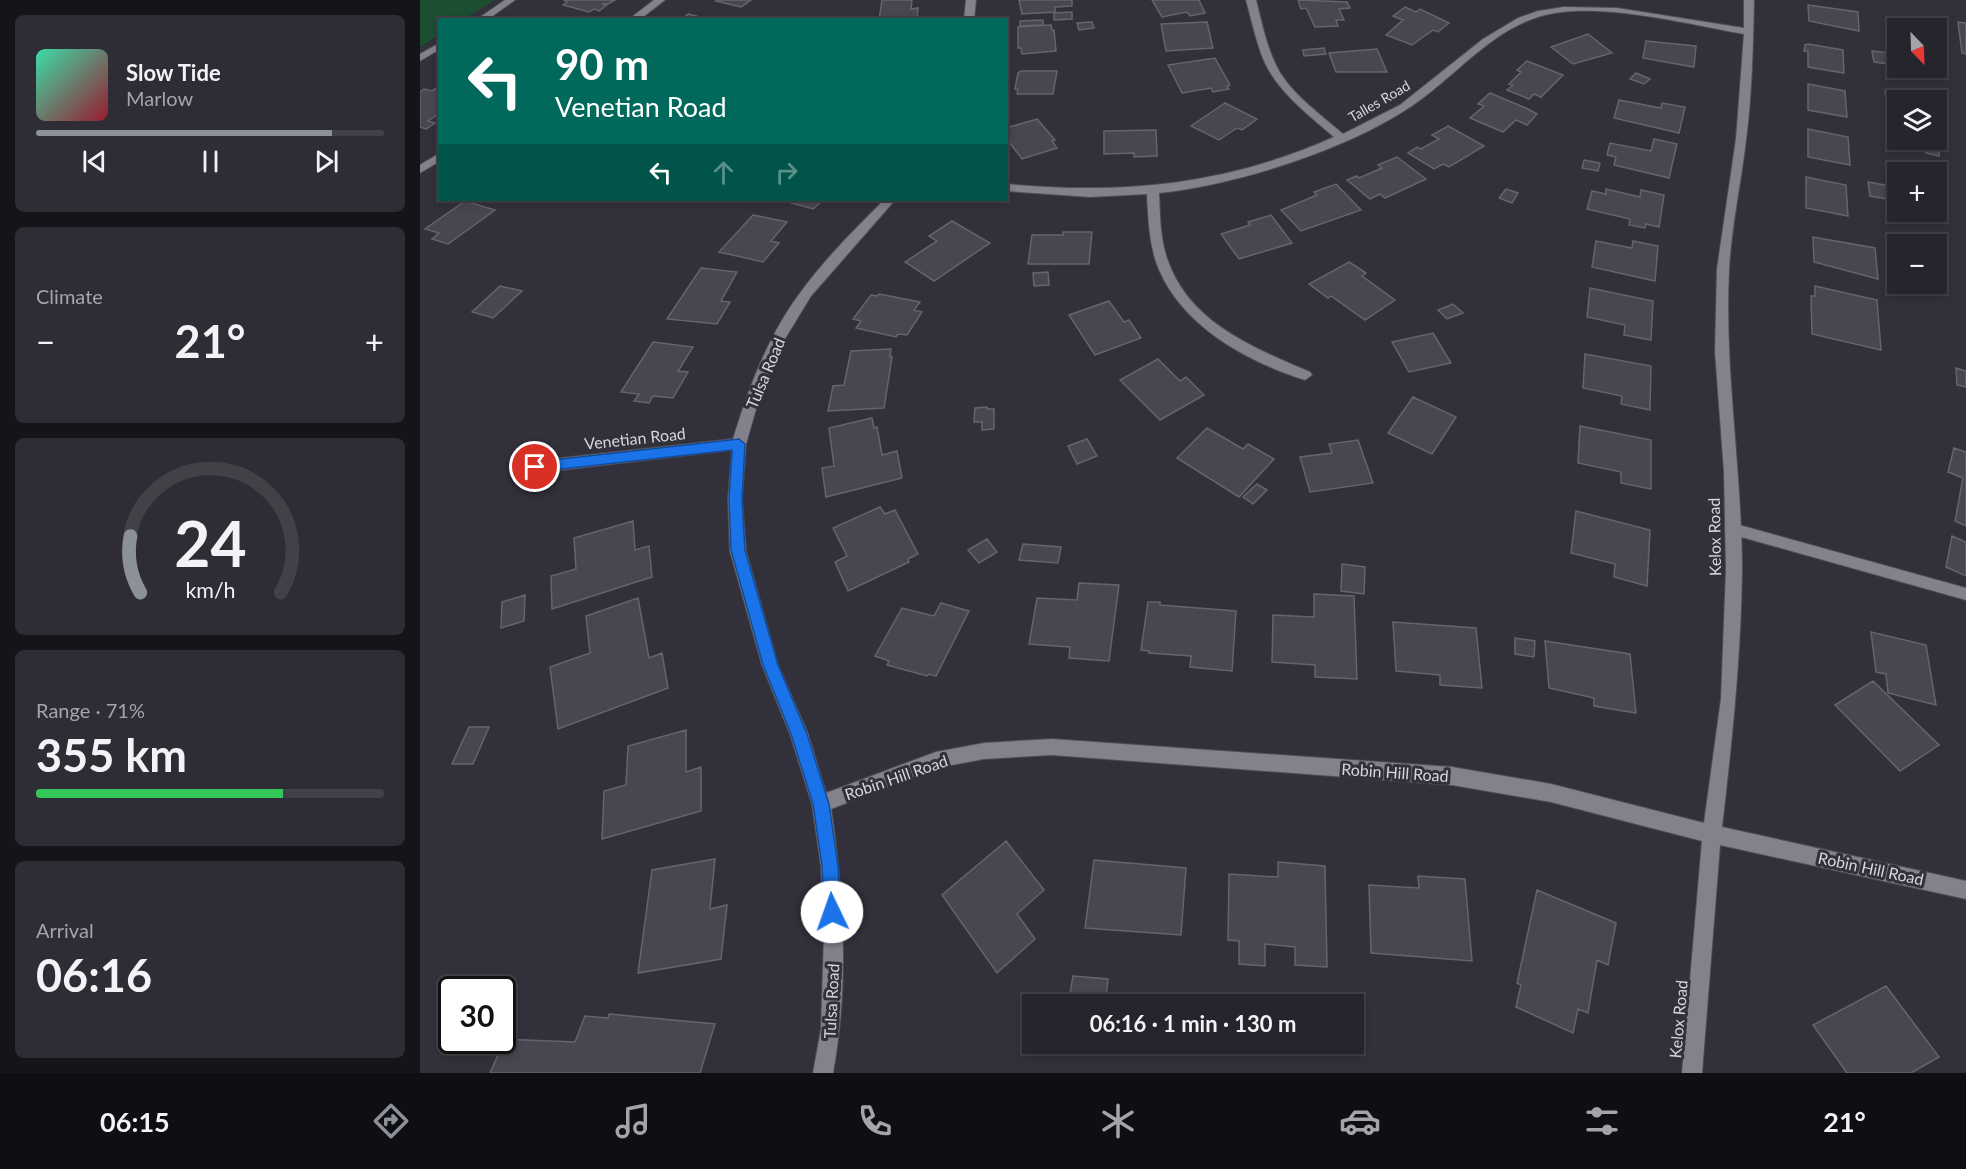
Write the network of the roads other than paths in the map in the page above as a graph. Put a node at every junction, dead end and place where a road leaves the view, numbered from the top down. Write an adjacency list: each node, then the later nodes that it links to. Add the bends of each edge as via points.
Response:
1 (511, 0): 6 (lane)
2 (660, 0): 7 (street)
3 (971, 0): 8 (street)
4 (1251, 0): 12 (street, via 1276,73)
5 (1749, 0): 9 (street, Kelox Road)
6 (483, 18)
7 (635, 18)
8 (969, 18)
9 (1748, 32): 12 (street, Talles Road, via 1611,10 1543,12 1496,33 1404,107); 21 (street, Kelox Road, via 1741,139 1724,269 1722,352)
10 (438, 46): 11 (lane)
11 (420, 58)
12 (1341, 138): 16 (street, Talles Road, via 1253,171)
13 (438, 157): 14 (street)
14 (420, 170)
15 (1008, 187): 16 (street, Talles Road, via 1093,195)
16 (1153, 192): 18 (street, via 1162,262 1174,289 1224,337)
17 (889, 201): 19 (street, Tulsa Road, via 806,293 755,388)
18 (1305, 375)
19 (739, 444): 20 (street, Venetian Road); 23 (street, Tulsa Road, via 735,499 738,550 770,665 799,734)
20 (535, 467)
21 (1732, 529): 22 (lane); 24 (street, Kelox Road, via 1730,699)
22 (1966, 594)
23 (821, 804): 24 (street, Robin Hill Road, via 936,760 984,751 1052,747 1452,776 1551,793); 26 (street, Tulsa Road, via 834,935 831,1029)
24 (1712, 834): 25 (street, Robin Hill Road); 27 (street, Kelox Road)
25 (1966, 890)
26 (823, 1073)
27 (1692, 1073)

